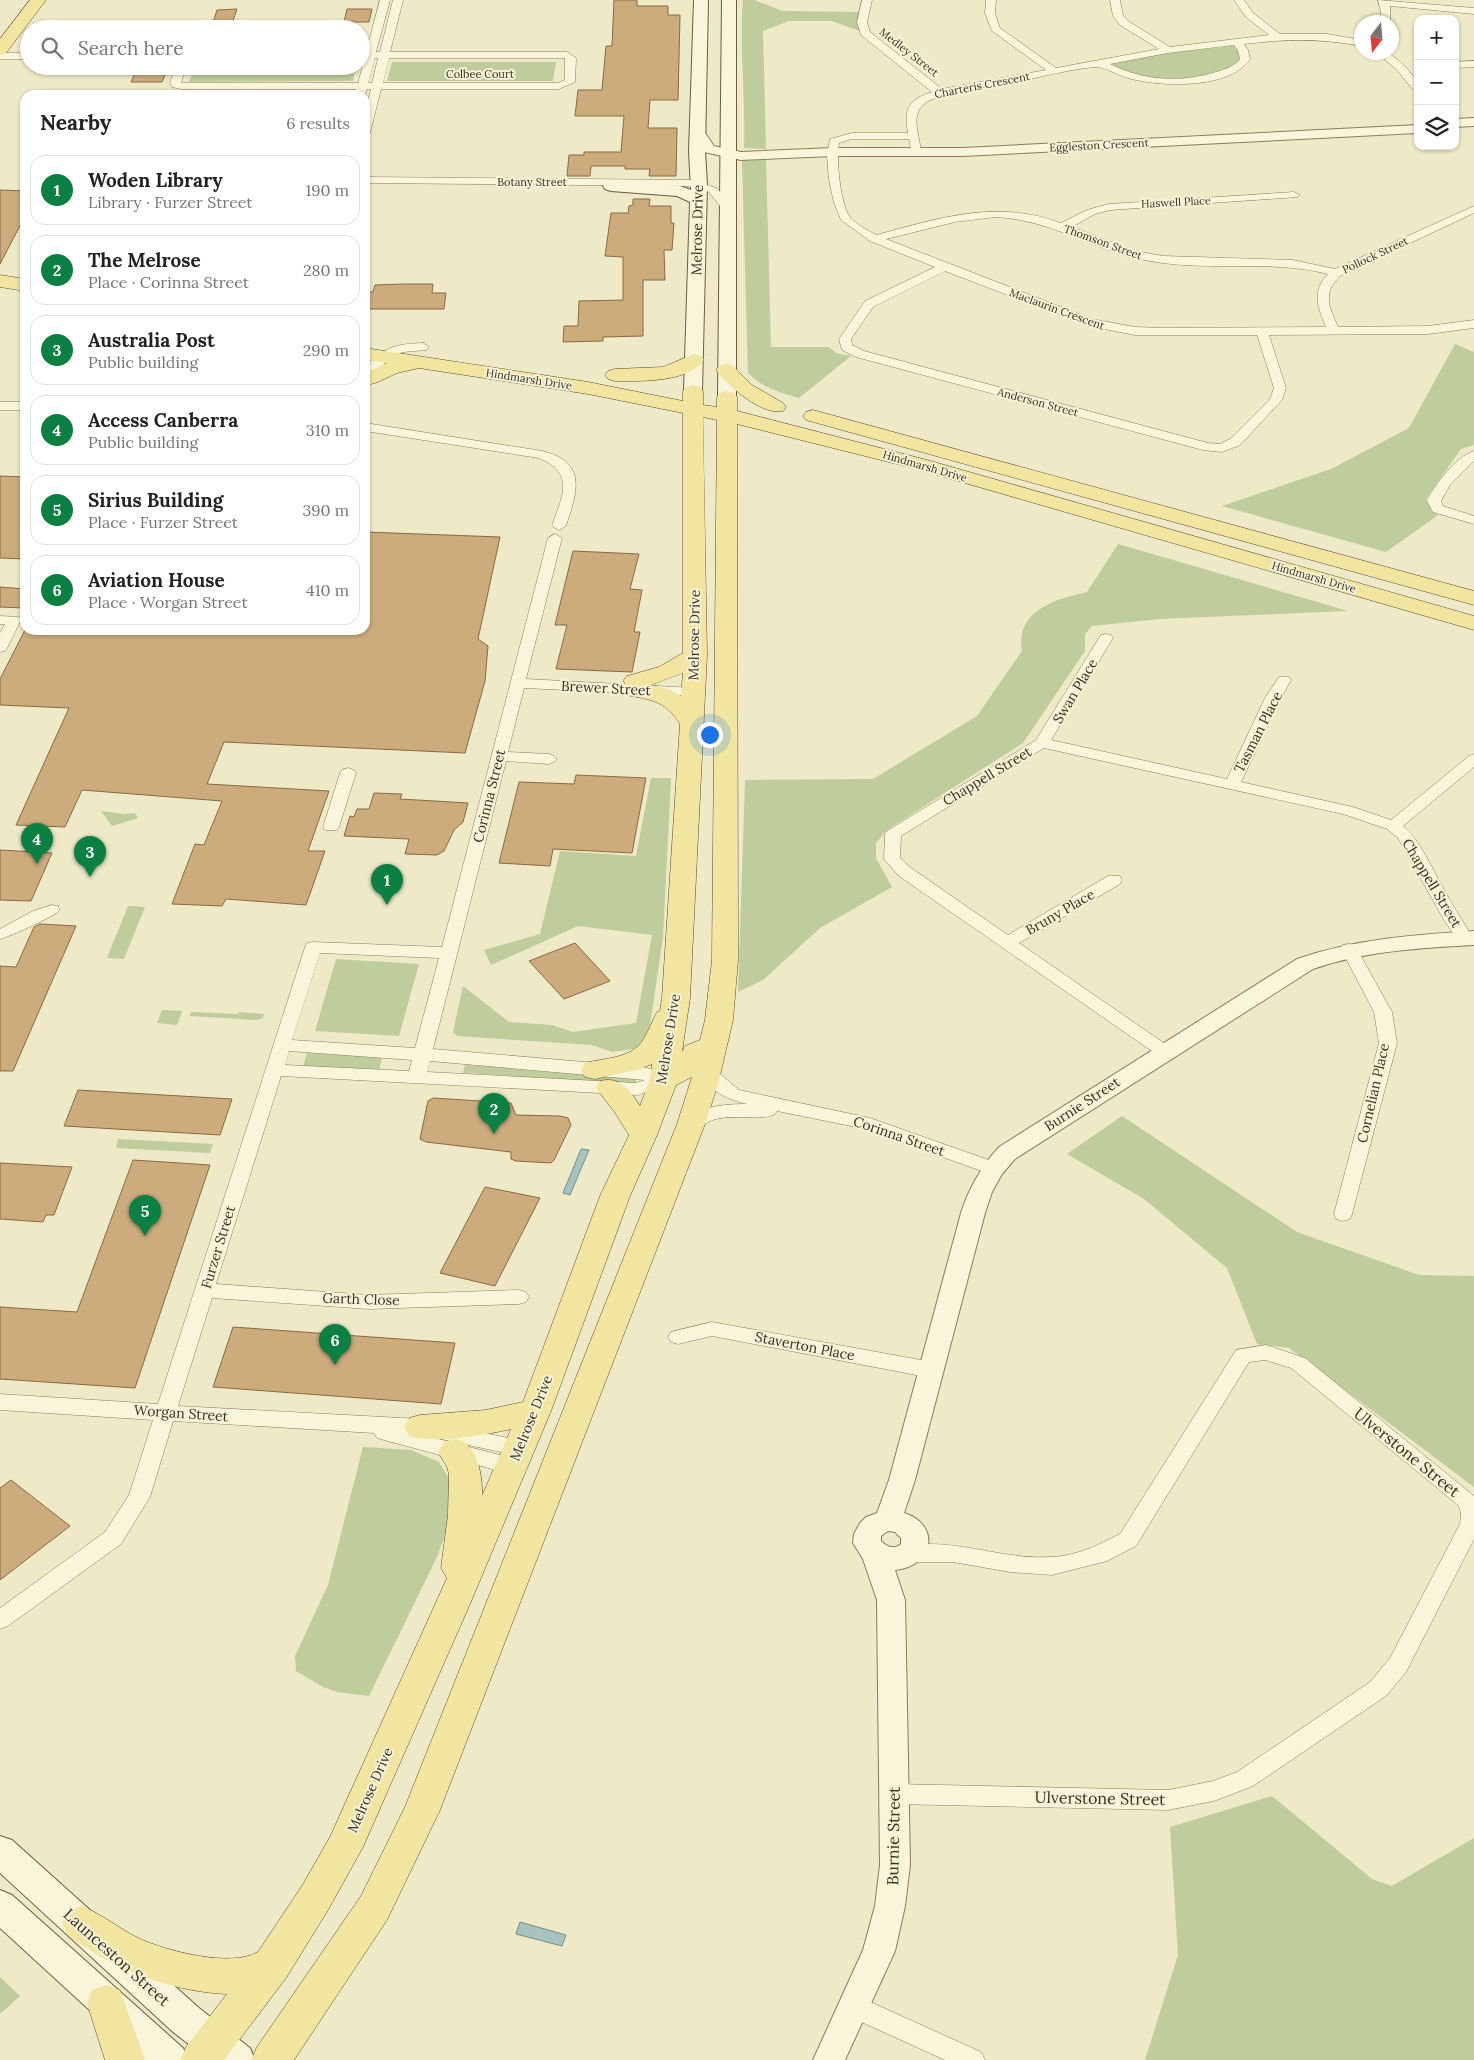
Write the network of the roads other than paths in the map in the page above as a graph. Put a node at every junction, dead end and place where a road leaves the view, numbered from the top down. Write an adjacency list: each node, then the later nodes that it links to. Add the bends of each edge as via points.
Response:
1 (28, 0): 17 (main road)
2 (38, 0): 14 (main road)
3 (385, 0): 19 (street)
4 (398, 0): 24 (street)
5 (701, 0): 48 (main road, Melrose Drive)
6 (729, 0): 50 (main road)
7 (867, 0): 43 (street, Medley Street, via 862,22 865,33)
8 (991, 0): 35 (street, via 990,13 996,28)
9 (1115, 0): 21 (street, via 1118,16 1124,23)
10 (1239, 0): 16 (street, via 1248,16)
11 (1384, 2): 12 (street); 13 (street)
12 (1474, 11)
13 (1386, 15)
14 (20, 20)
15 (20, 20): 17 (main road)
16 (1278, 37): 18 (street, Charteris Crescent); 20 (street, Charteris Crescent)
17 (2, 41): 22 (main road)
18 (1354, 41)
19 (370, 43)
20 (1237, 43): 21 (street, Charteris Crescent); 30 (street, Charteris Crescent, via 1245,59 1240,66 1194,81 1132,76)
21 (1168, 50): 30 (street, Charteris Crescent)
22 (20, 54)
23 (370, 55): 24 (street, Colbee Court)
24 (384, 55): 39 (street); 39 (street, Colbee Court, via 567,56 570,58 570,82 560,86)
25 (0, 56): 26 (street)
26 (20, 56)
27 (20, 57): 29 (main road)
28 (1392, 60): 34 (street)
29 (0, 62)
30 (1100, 64): 35 (street, Charteris Crescent)
31 (1474, 64): 32 (street)
32 (1459, 65)
33 (1414, 67): 34 (street)
34 (1401, 68): 38 (street)
35 (1054, 71): 43 (street, Charteris Crescent)
36 (178, 75): 40 (street, Colbee Court, via 175,83 181,86)
37 (363, 75): 41 (street)
38 (1414, 84)
39 (377, 86): 42 (street, Colbee Court); 44 (street)
40 (325, 90)
41 (361, 90)
42 (364, 90)
43 (940, 93): 49 (street, Charteris Crescent, via 924,97 915,105 910,114)
44 (370, 113)
45 (1474, 124): 46 (street)
46 (1459, 125)
47 (1414, 127): 52 (street, Eggleston Crescent)
48 (698, 133): 50 (street, via 706,146); 55 (main road, Melrose Drive)
49 (913, 136): 51 (street, via 834,140); 52 (street, Charteris Crescent)
50 (723, 152): 51 (street, Eggleston Crescent, via 741,156); 53 (main road); 55 (street, via 703,158)
51 (833, 152): 52 (street, Eggleston Crescent); 63 (street, Maclaurin Crescent, via 841,212)
52 (916, 152)
53 (729, 171): 55 (street, via 716,182); 61 (main road)
54 (370, 180): 56 (street, Botany Street)
55 (698, 180): 56 (main road, via 681,178); 58 (main road, via 671,190); 61 (street, via 716,192); 75 (main road, Melrose Drive)
56 (644, 182)
57 (370, 185): 58 (street, Botany Street)
58 (611, 186)
59 (1294, 195): 62 (street, Haswell Place, via 1109,207 1091,212)
60 (1474, 209): 65 (street, Pollock Street)
61 (728, 210): 76 (main road)
62 (1063, 228): 63 (street, Thomson Street, via 1029,217 970,215); 65 (street, Thomson Street, via 1144,258 1265,261 1322,268)
63 (874, 239): 64 (street, Maclaurin Crescent)
64 (945, 266): 70 (street, Maclaurin Crescent, via 1062,313 1110,328 1135,332); 70 (street, Anderson Street, via 869,304 845,339 846,347 860,354 1208,447 1222,448 1235,442 1276,400 1280,388)
65 (1336, 273): 71 (street, Pollock Street, via 1322,289 1321,297)
66 (20, 287): 67 (main road)
67 (1, 294): 68 (main road)
68 (20, 300)
69 (1468, 325): 71 (street, Maclaurin Crescent, via 1428,330); 72 (street)
70 (1262, 331): 71 (street, Maclaurin Crescent)
71 (1334, 331)
72 (1474, 332)
73 (380, 349): 74 (main road, Hindmarsh Drive); 77 (street)
74 (424, 355): 78 (main road, Hindmarsh Drive); 79 (main road); 80 (main road, Hindmarsh Drive)
75 (694, 360): 78 (main road, via 669,373 653,376); 81 (main road, Melrose Drive)
76 (726, 370): 84 (main road); 85 (main road, via 744,389)
77 (370, 371)
78 (614, 375): 81 (main road, Hindmarsh Drive)
79 (370, 377)
80 (645, 398): 81 (main road, Hindmarsh Drive); 88 (main road, via 671,414)
81 (693, 399): 84 (main road, Hindmarsh Drive); 88 (main road, Melrose Drive)
82 (0, 406): 83 (street)
83 (20, 406)
84 (727, 406): 85 (main road, Hindmarsh Drive); 87 (main road, Hindmarsh Drive); 89 (main road)
85 (776, 407): 92 (main road, Hindmarsh Drive)
86 (370, 428): 100 (street, Corinna Street, via 542,455 559,461 568,470 571,483)
87 (805, 433): 89 (main road, via 754,435); 95 (main road, Hindmarsh Drive)
88 (693, 436): 93 (main road, Melrose Drive)
89 (727, 448): 96 (main road)
90 (1474, 455): 91 (street, via 1466,460 1434,501 1438,509)
91 (1474, 520)
92 (1474, 598)
93 (695, 618): 96 (main road); 99 (main road, Melrose Drive)
94 (4, 620): 98 (street, via 14,620)
95 (1474, 623)
96 (724, 627): 99 (main road, via 698,638); 104 (main road)
97 (1106, 638): 106 (street, Swan Place)
98 (0, 648)
99 (695, 650): 102 (main road, via 682,665); 103 (main road, Melrose Drive)
100 (519, 679): 102 (street, Brewer Street); 107 (street, Corinna Street)
101 (1284, 680): 111 (street, Tasman Place)
102 (633, 685): 103 (street, Brewer Street); 105 (main road, via 666,696 683,708)
103 (694, 688): 104 (main road); 105 (main road, Melrose Drive)
104 (724, 689): 125 (main road, via 724,987)
105 (692, 724): 121 (main road, Melrose Drive)
106 (1042, 743): 111 (street, Chappell Street); 118 (street, Chappell Street, via 893,834 892,859 905,872)
107 (499, 756): 108 (street); 120 (street, Corinna Street)
108 (549, 759)
109 (1474, 759): 112 (street)
110 (348, 773): 113 (street)
111 (1232, 784): 112 (street, Chappell Street, via 1347,810)
112 (1393, 826): 117 (street, Chappell Street, via 1411,845 1452,920)
113 (330, 827)
114 (1114, 880): 118 (street, Bruny Place)
115 (52, 910): 116 (street, via 11,932)
116 (0, 934)
117 (1470, 938): 119 (street, Burnie Street)
118 (1007, 943): 123 (street, Chappell Street)
119 (1350, 949): 123 (street, Burnie Street, via 1305,964); 134 (street, Cornelian Place, via 1383,1012 1388,1043)
120 (449, 953): 122 (street, Furzer Street, via 313,947); 124 (street, Corinna Street)
121 (676, 998): 128 (main road, via 654,1046 640,1060 608,1066); 129 (main road, Melrose Drive)
122 (281, 1045): 124 (street); 126 (street, Furzer Street)
123 (1165, 1052): 133 (street, Burnie Street, via 1055,1120 1007,1153)
124 (423, 1054): 127 (street, Corinna Street); 128 (street)
125 (710, 1059): 129 (main road, via 696,1053 687,1068); 130 (street, Corinna Street, via 724,1089 733,1095); 131 (main road)
126 (273, 1070): 127 (street); 135 (street, Furzer Street)
127 (417, 1076): 128 (street)
128 (602, 1079): 129 (street, via 638,1089); 132 (main road, via 624,1104)
129 (664, 1079): 131 (main road, via 676,1087); 132 (main road, Melrose Drive)
130 (803, 1111): 131 (street, Corinna Street, via 730,1110 707,1115); 133 (street, Corinna Street, via 864,1122)
131 (691, 1125): 146 (main road)
132 (643, 1135): 140 (main road, Melrose Drive, via 615,1196)
133 (994, 1169): 138 (street, Burnie Street, via 980,1192 973,1213)
134 (1343, 1214)
135 (204, 1290): 136 (street, Garth Close, via 368,1302); 141 (street, Furzer Street)
136 (519, 1297)
137 (678, 1337): 138 (street, Staverton Place, via 712,1329)
138 (932, 1370): 147 (street, Burnie Street, via 902,1480)
139 (0, 1402): 141 (street, Worgan Street)
140 (535, 1411): 143 (main road, via 486,1422); 145 (main road, Melrose Drive)
141 (166, 1412): 142 (street, Worgan Street); 151 (street, Furzer Street, via 139,1498 113,1538)
142 (362, 1425): 143 (street, Worgan Street); 144 (street, Worgan Street)
143 (420, 1427): 145 (street, Worgan Street)
144 (454, 1452): 145 (street, Worgan Street); 150 (main road, via 466,1475 465,1517)
145 (515, 1457): 146 (main road); 150 (main road, Melrose Drive)
146 (556, 1466): 162 (main road, via 422,1810 374,1908 332,1974)
147 (906, 1538): 148 (street, via 892,1560); 148 (street, Burnie Street, via 877,1523 868,1532 867,1544); 149 (street, Burnie Street); 152 (street, Ulverstone Street, via 953,1553 1052,1566 1099,1554 1128,1540 1243,1355 1266,1352 1298,1363 1465,1499 1472,1512 1471,1524 1398,1665 1378,1689 1245,1779 1214,1791 1168,1800)
148 (876, 1555): 149 (street, Burnie Street)
149 (891, 1600): 152 (street, Burnie Street)
150 (453, 1604): 156 (main road, Melrose Drive, via 344,1847)
151 (0, 1620)
152 (894, 1794): 158 (street, Burnie Street, via 895,1865 890,1906 879,1952)
153 (0, 1851): 155 (main road, Launceston Street)
154 (0, 1906): 157 (main road)
155 (81, 1924): 156 (main road, via 125,1951 161,1964 232,1976 251,1975); 159 (main road, Launceston Street, via 186,2020)
156 (272, 1966): 159 (main road, Melrose Drive)
157 (106, 2003): 160 (main road); 161 (main road)
158 (855, 2007): 163 (street, Burnie Street); 164 (street)
159 (217, 2054)
160 (125, 2060)
161 (170, 2060)
162 (270, 2060)
163 (829, 2060)
164 (972, 2060)

